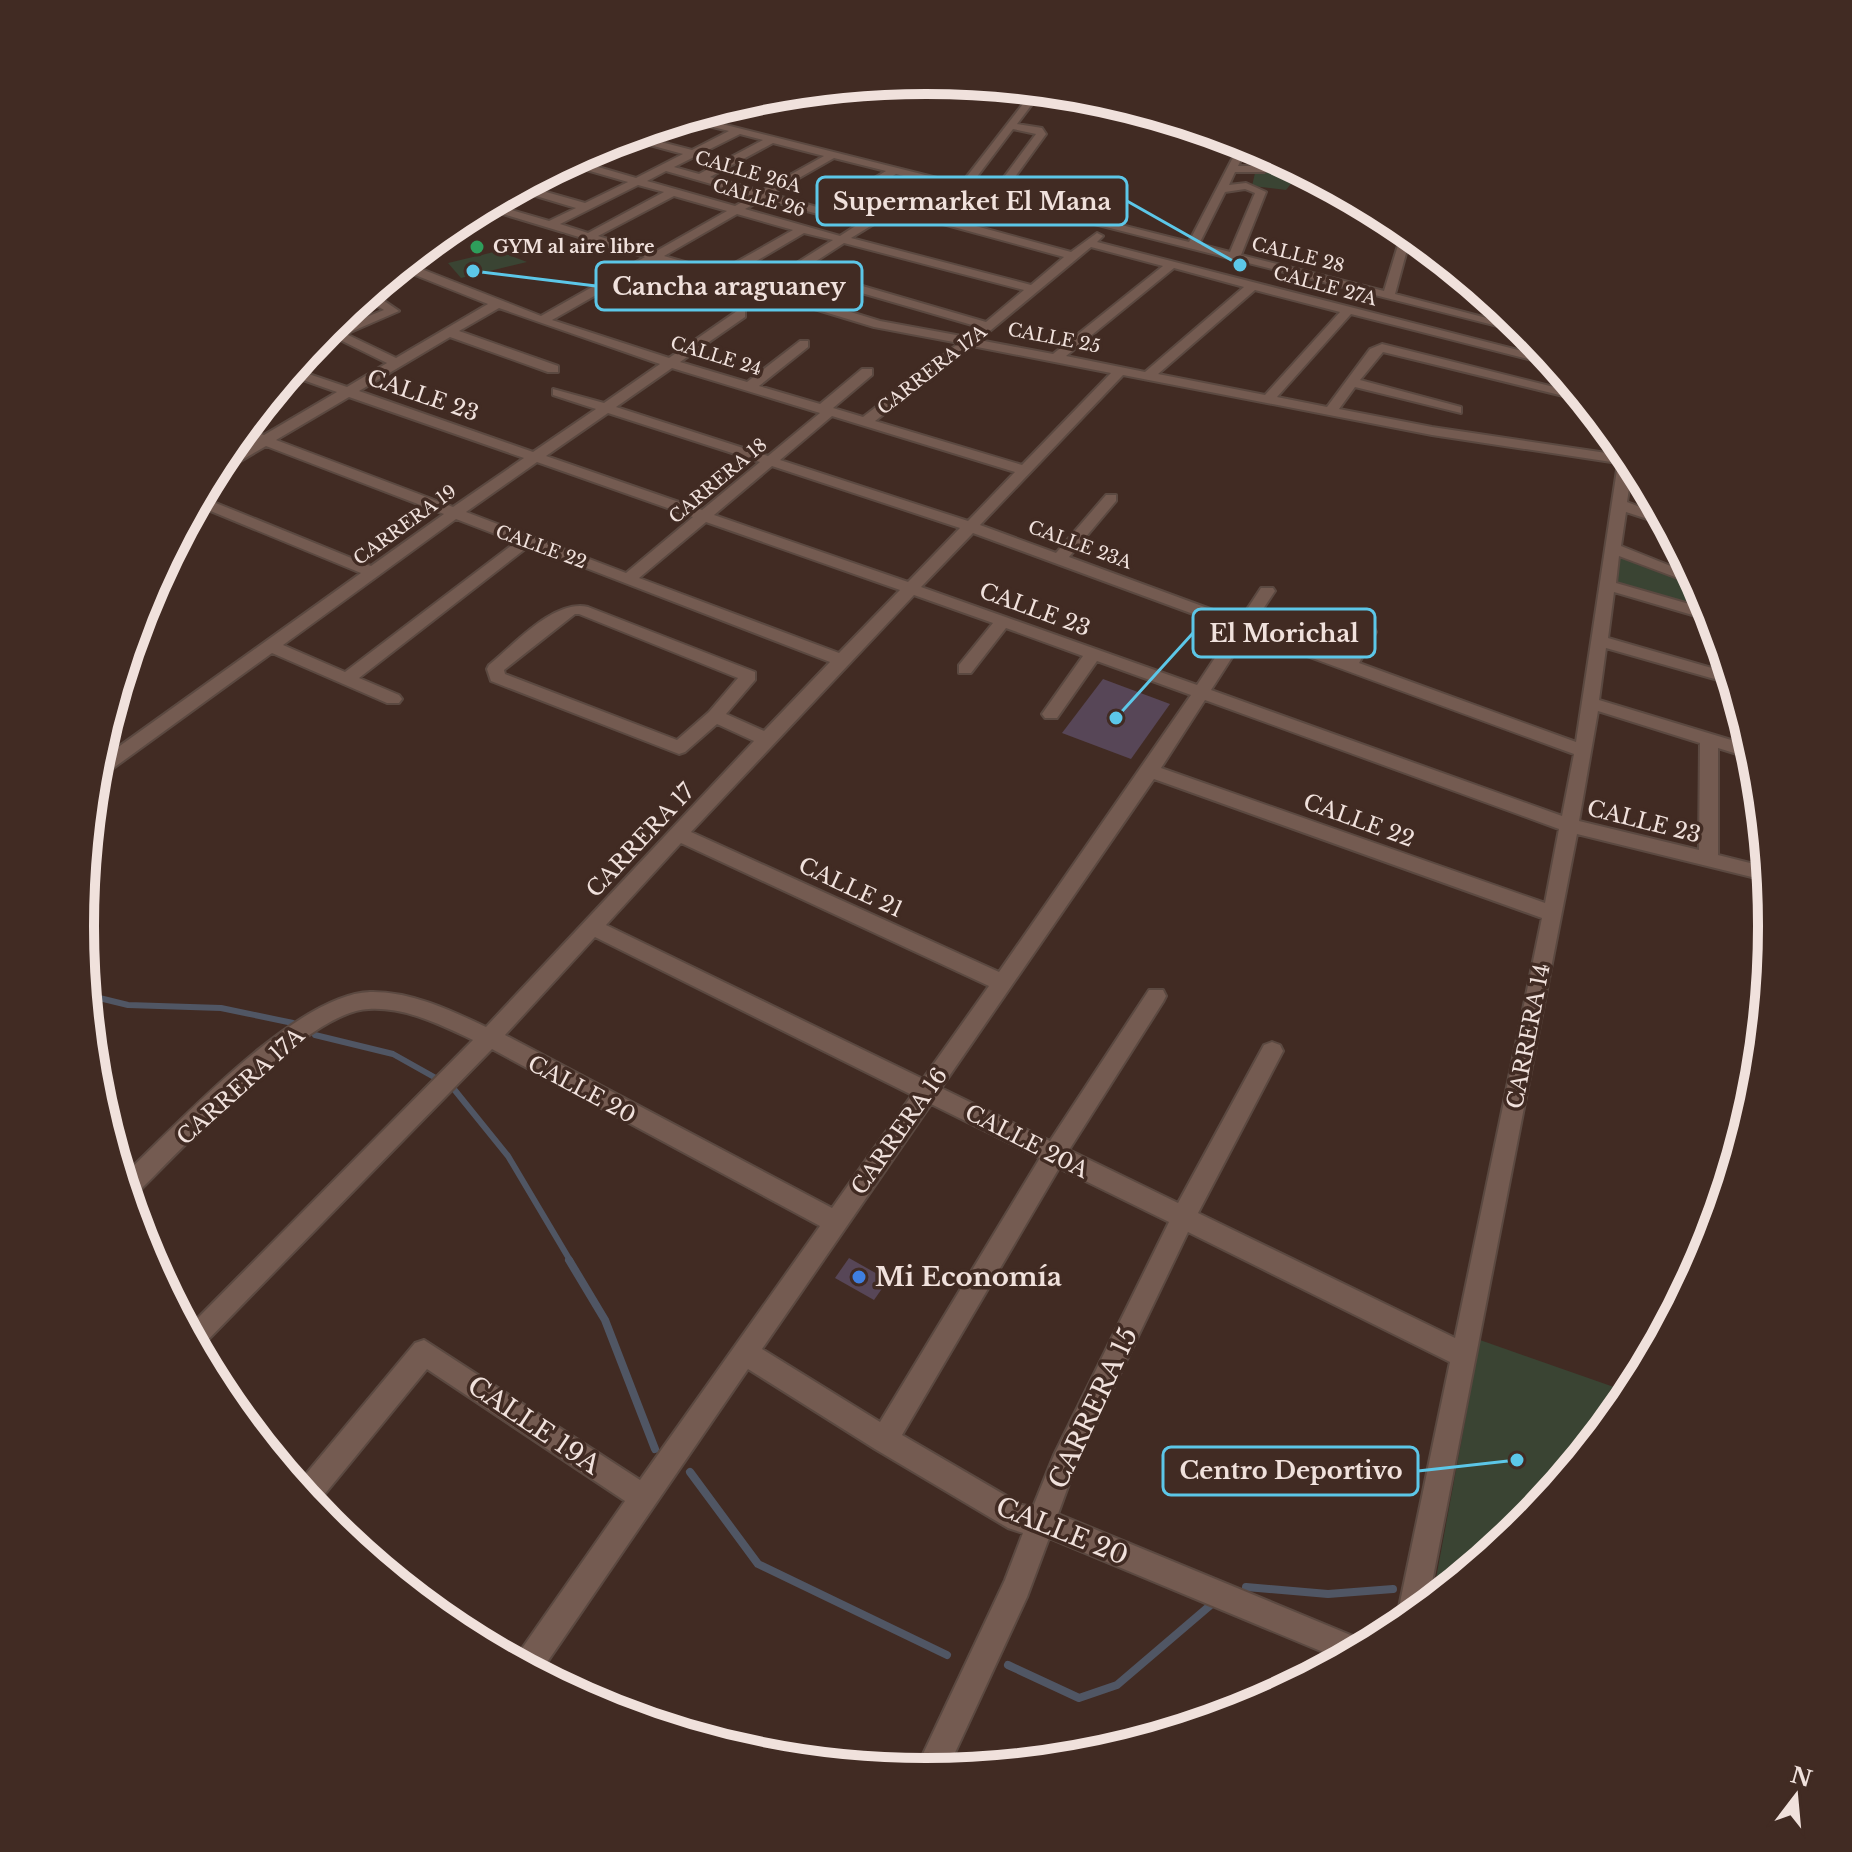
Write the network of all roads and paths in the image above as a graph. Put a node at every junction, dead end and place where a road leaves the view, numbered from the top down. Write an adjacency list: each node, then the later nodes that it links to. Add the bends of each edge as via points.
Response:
1 (1030, 101): 3 (street)
2 (708, 123): 4 (street, CALLE 28)
3 (1010, 126): 20 (street); 25 (street, via 1041,134)
4 (738, 131): 5 (street, CALLE 28); 7 (street)
5 (771, 140): 8 (street, CALLE 28); 16 (street)
6 (649, 142): 7 (street)
7 (694, 154): 12 (street)
8 (832, 155): 14 (street, CALLE 28); 24 (street)
9 (1239, 155): 13 (street)
10 (587, 167): 18 (street, CALLE 26)
11 (1267, 167): 15 (street)
12 (667, 168): 16 (street, CALLE 26A); 18 (street)
13 (1232, 169): 15 (street); 21 (street)
14 (894, 171): 17 (street, CALLE 28); 30 (street)
15 (1249, 171): 19 (street)
16 (701, 177): 24 (street, CALLE 26A)
17 (934, 181): 20 (street, CALLE 28); 27 (street)
18 (638, 182): 23 (street, CALLE 26); 26 (street)
19 (1246, 186): 21 (street); 42 (street, via 1261,196)
20 (963, 188): 25 (street, CALLE 28)
21 (1222, 189): 39 (street)
22 (535, 192): 26 (street)
23 (673, 192): 29 (street, CALLE 26); 35 (street)
24 (764, 194): 29 (street); 30 (street, CALLE 26A)
25 (996, 196): 33 (street, CALLE 28)
26 (586, 207): 32 (street)
27 (894, 207): 31 (street); 40 (street)
28 (501, 210): 32 (street, CALLE 25)
29 (736, 211): 34 (street, CALLE 26); 41 (street)
30 (826, 212): 31 (street, CALLE 26A)
31 (866, 224): 36 (street)
32 (550, 225): 35 (street, CALLE 25)
33 (1109, 225): 37 (street, CARRERA 17A); 39 (street, CALLE 28)
34 (802, 229): 36 (street, CALLE 26); 46 (street)
35 (588, 237): 41 (street, CALLE 25)
36 (846, 238): 44 (street); 48 (street, CALLE 26)
37 (1089, 243): 40 (street, CARRERA 17A); 43 (street, CALLE 27A)
38 (1403, 245): 50 (street)
39 (1192, 246): 42 (street, CALLE 28)
40 (1073, 256): 48 (street, CARRERA 17A)
41 (654, 257): 46 (street, CALLE 25); 55 (street)
42 (1234, 257): 50 (street, CALLE 28)
43 (1172, 264): 47 (street, CALLE 27A); 64 (street)
44 (796, 270): 49 (street); 58 (street)
45 (414, 271): 52 (street, CALLE 24)
46 (720, 277): 49 (street, CALLE 25)
47 (1253, 285): 53 (street, CALLE 27A); 71 (street)
48 (1033, 289): 58 (street, CARRERA 17A)
49 (762, 290): 61 (street, CALLE 25, via 878,324)
50 (1388, 296): 56 (street, CALLE 28)
51 (376, 301): 57 (street, via 393,311)
52 (497, 304): 55 (street, CALLE 24); 59 (street)
53 (1348, 310): 63 (street, CALLE 27A); 77 (street)
54 (741, 314): 66 (street, CARRERA 19)
55 (542, 321): 66 (street, CALLE 24)
56 (1500, 324)
57 (352, 325)
58 (988, 326): 61 (street, CARRERA 17A)
59 (449, 332): 65 (street); 67 (street)
60 (340, 336): 65 (street)
61 (969, 342): 64 (street, CALLE 25); 82 (street, CARRERA 17A)
62 (804, 344): 73 (street)
63 (1533, 358)
64 (1055, 359): 68 (street, CALLE 25)
65 (395, 362): 74 (street)
66 (670, 363): 73 (street, CALLE 24); 78 (street, CARRERA 19)
67 (553, 369)
68 (1120, 371): 71 (street, CALLE 25); 89 (street, CARRERA 17)
69 (867, 372): 79 (street, CARRERA 18)
70 (302, 375): 74 (street, CALLE 23)
71 (1148, 376): 77 (street, CALLE 25)
72 (1353, 382): 76 (street, via 1382,348); 80 (street); 81 (street)
73 (749, 387): 79 (street, CALLE 24)
74 (348, 392): 84 (street); 87 (street, CALLE 23)
75 (558, 392): 78 (street, CALLE 23A)
76 (1566, 394)
77 (1268, 399): 81 (street, CALLE 25)
78 (606, 408): 87 (street, CARRERA 19); 88 (street, CALLE 23A)
79 (826, 410): 82 (street, CALLE 24); 88 (street, CARRERA 18)
80 (1456, 410)
81 (1331, 411): 86 (street, CALLE 25, via 1432,431)
82 (865, 422): 89 (street, CALLE 24)
83 (254, 436): 84 (street, CALLE 22)
84 (265, 440): 85 (street); 94 (street, CALLE 22)
85 (241, 454)
86 (1611, 455)
87 (535, 457): 94 (street, CARRERA 19); 95 (street, CALLE 23)
88 (769, 462): 95 (street, CARRERA 18); 97 (street, CALLE 23A)
89 (1023, 470): 97 (street, CARRERA 17)
90 (1623, 473): 92 (street, CARRERA 14)
91 (1111, 498): 100 (street)
92 (1618, 504): 96 (street); 99 (street, CARRERA 14)
93 (208, 505): 101 (street)
94 (453, 514): 98 (street, CALLE 22); 101 (street, CARRERA 19)
95 (704, 516): 103 (street, CARRERA 18); 105 (street, CALLE 23)
96 (1650, 516)
97 (969, 526): 100 (street, CALLE 23A); 105 (street, CARRERA 17)
98 (526, 541): 103 (street, CALLE 22); 118 (street)
99 (1612, 548): 102 (street); 104 (street, CARRERA 14)
100 (1059, 559): 109 (street, CALLE 23A)
101 (373, 572): 112 (street, CARRERA 19)
102 (1680, 575)
103 (628, 579): 114 (street, CALLE 22)
104 (1607, 585): 107 (street); 111 (street, CARRERA 14)
105 (911, 588): 108 (street, CALLE 23); 114 (street, CARRERA 17)
106 (1267, 591): 109 (street, CARRERA 16)
107 (1696, 611)
108 (1003, 621): 113 (street, CALLE 23); 116 (street)
109 (1244, 626): 115 (street, CALLE 23A); 119 (street, CARRERA 16)
110 (1368, 632): 115 (street)
111 (1600, 641): 117 (street); 121 (street, CARRERA 14)
112 (271, 646): 118 (street); 128 (street, CARRERA 19)
113 (1094, 653): 119 (street, CALLE 23); 122 (street)
114 (841, 660): 124 (street, CARRERA 17)
115 (1349, 665): 127 (street, CALLE 23A)
116 (965, 669)
117 (1719, 676)
118 (348, 678): 120 (street)
119 (1200, 691): 129 (street, CARRERA 16); 130 (street, CALLE 23)
120 (393, 699)
121 (1590, 703): 125 (street); 127 (street, CARRERA 14)
122 (1051, 714)
123 (715, 716): 123 (street, via 749,676 582,610 565,611 494,674 679,748); 124 (street)
124 (766, 739): 131 (street, CARRERA 17)
125 (1709, 739): 126 (street); 132 (street)
126 (1738, 748)
127 (1583, 751): 130 (street, CARRERA 14)
128 (110, 762)
129 (1150, 771): 134 (street, CALLE 22); 136 (street, CARRERA 16)
130 (1568, 825): 132 (street, CALLE 23); 134 (street, CARRERA 14)
131 (679, 834): 135 (street, CARRERA 17); 136 (street, CALLE 21)
132 (1708, 860): 133 (street, CALLE 23)
133 (1756, 871)
134 (1553, 914): 148 (street, CARRERA 14)
135 (592, 927): 139 (street, CARRERA 17); 141 (street, CALLE 20A)
136 (1002, 983): 141 (street, CARRERA 16)
137 (1156, 996): 142 (street)
138 (365, 1000): 139 (street, CALLE 20, via 414,1006); 143 (street, CARRERA 17A, via 327,1013 290,1036)
139 (488, 1039): 145 (street, CALLE 20); 146 (street, CARRERA 17)
140 (1272, 1051): 144 (street, CARRERA 15)
141 (928, 1090): 142 (street, CALLE 20A); 145 (street, CARRERA 16)
142 (1054, 1155): 144 (street, CALLE 20A); 149 (street)
143 (134, 1181)
144 (1183, 1218): 148 (street, CALLE 20A); 152 (street, CARRERA 15, via 1063,1464)
145 (835, 1222): 147 (street, CARRERA 16)
146 (200, 1333)
147 (746, 1353): 149 (street, CALLE 20); 151 (street, CARRERA 16)
148 (1463, 1355): 153 (street, CARRERA 14)
149 (884, 1440): 152 (street, CALLE 20, via 1018,1518)
150 (312, 1487): 151 (street, CALLE 19A, via 424,1352)
151 (644, 1498): 155 (street, CARRERA 16)
152 (1044, 1522): 154 (street, CALLE 20); 156 (street, CARRERA 15)
153 (1415, 1599)
154 (1343, 1646)
155 (532, 1658)
156 (937, 1758)

